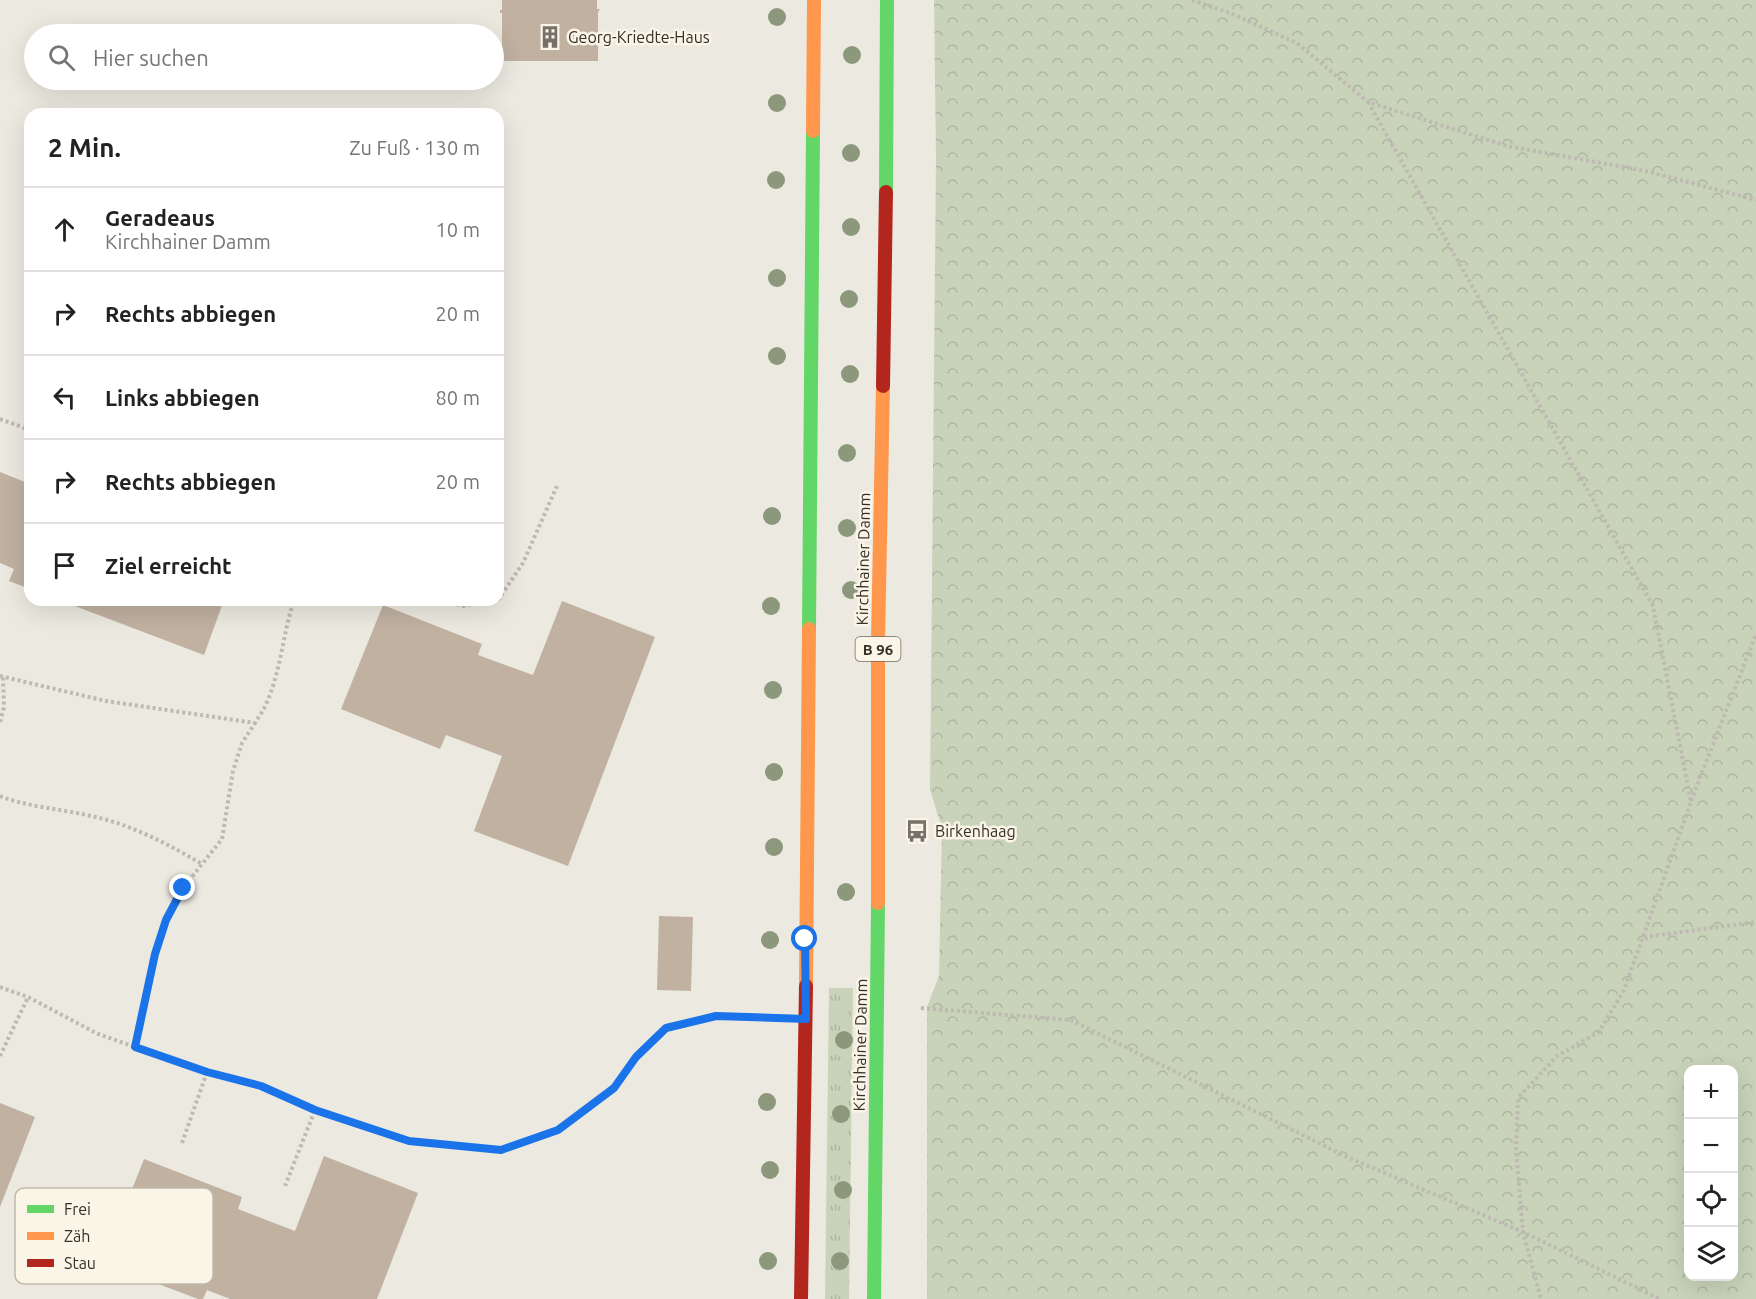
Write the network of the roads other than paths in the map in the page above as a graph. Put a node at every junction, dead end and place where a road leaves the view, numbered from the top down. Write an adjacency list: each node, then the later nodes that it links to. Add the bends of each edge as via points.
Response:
1 (814, 0): 3 (main road)
2 (887, 0): 4 (main road, Kirchhainer Damm / B 96)
3 (801, 1299)
4 (874, 1299)

